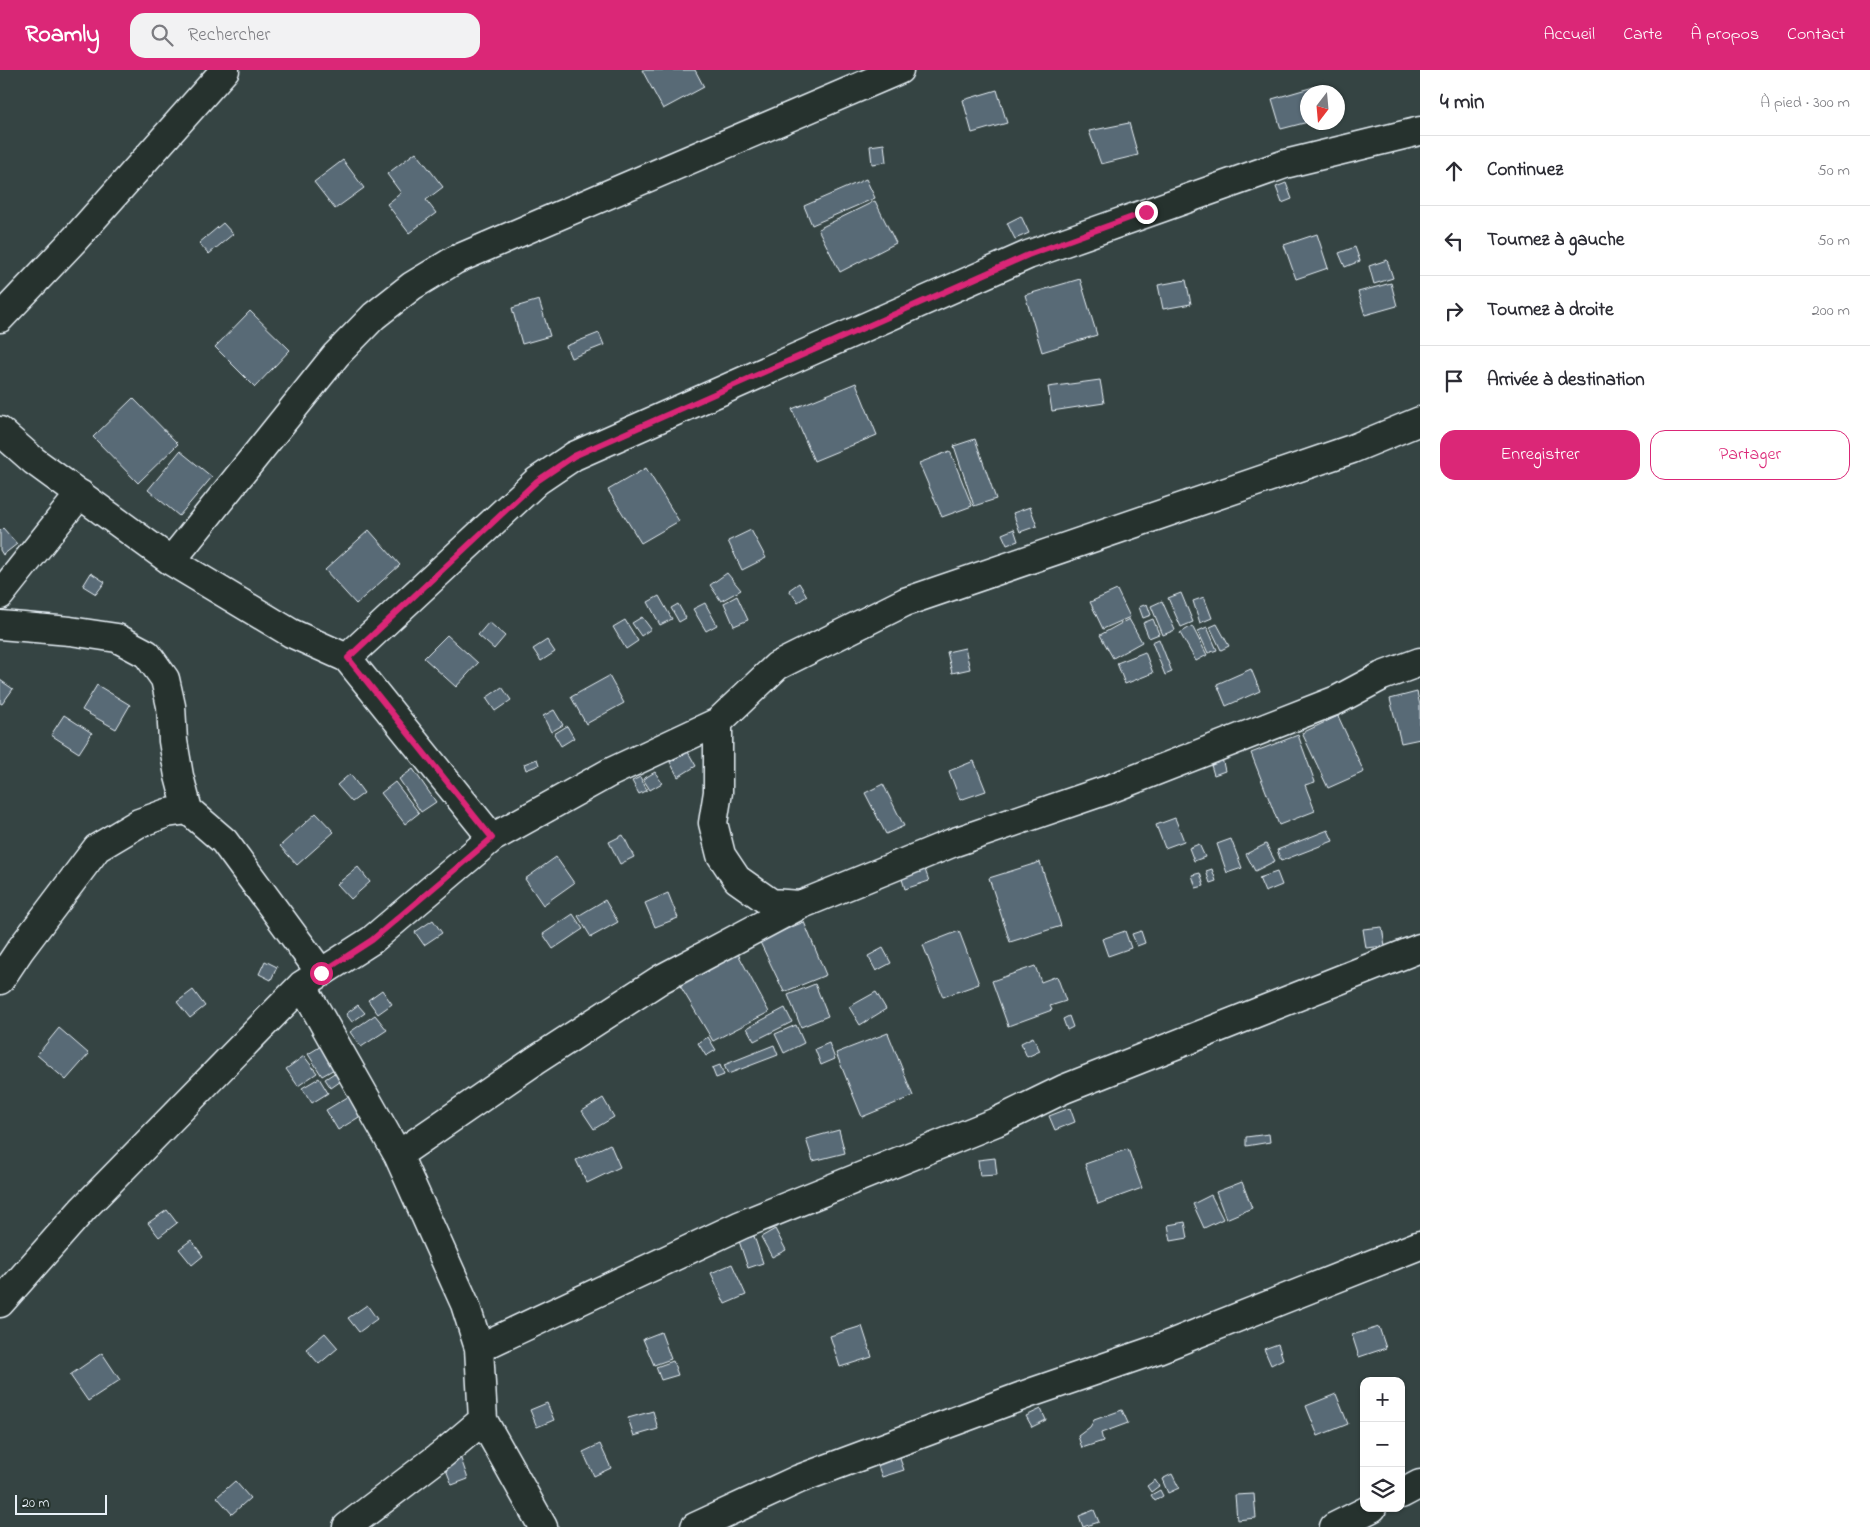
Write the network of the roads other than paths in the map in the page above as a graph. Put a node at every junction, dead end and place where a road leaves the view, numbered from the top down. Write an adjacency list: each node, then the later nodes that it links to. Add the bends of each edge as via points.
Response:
1 (225, 70): 4 (street, via 75,240)
2 (899, 70): 8 (street, via 455,260 412,286 374,316 336,355)
3 (1420, 130): 11 (street, via 1285,164 1028,255 574,456 537,481)
4 (0, 318)
5 (1420, 421): 13 (street, via 1352,449 905,602 777,666)
6 (0, 431): 7 (street, via 34,461)
7 (80, 494): 8 (street); 9 (street)
8 (171, 561): 11 (street, via 291,633)
9 (0, 595)
10 (0, 625): 14 (street, via 117,638 147,654 165,679 178,776)
11 (348, 658): 15 (street)
12 (1420, 662): 16 (street, via 1382,676 1309,711 1106,790 952,842)
13 (718, 722): 15 (street, via 608,773); 16 (street, via 718,792 714,823 721,855 737,879 771,903)
14 (188, 810): 18 (street, via 224,841); 19 (street, via 139,823 97,848)
15 (492, 838): 18 (street, via 372,940)
16 (800, 905): 20 (street, via 661,979)
17 (1420, 948): 23 (street, via 1064,1089 996,1122 741,1225)
18 (312, 979): 20 (street); 22 (street, via 83,1209)
19 (0, 980)
20 (398, 1155): 23 (street, via 465,1304)
21 (1420, 1245): 30 (street, via 1158,1349 799,1479)
22 (0, 1303)
23 (479, 1348): 24 (street)
24 (483, 1420): 28 (street); 29 (street)
25 (1420, 1484): 26 (street)
26 (1405, 1492)
27 (1364, 1512): 31 (street)
28 (347, 1527)
29 (543, 1527)
30 (695, 1527)
31 (1334, 1527)

